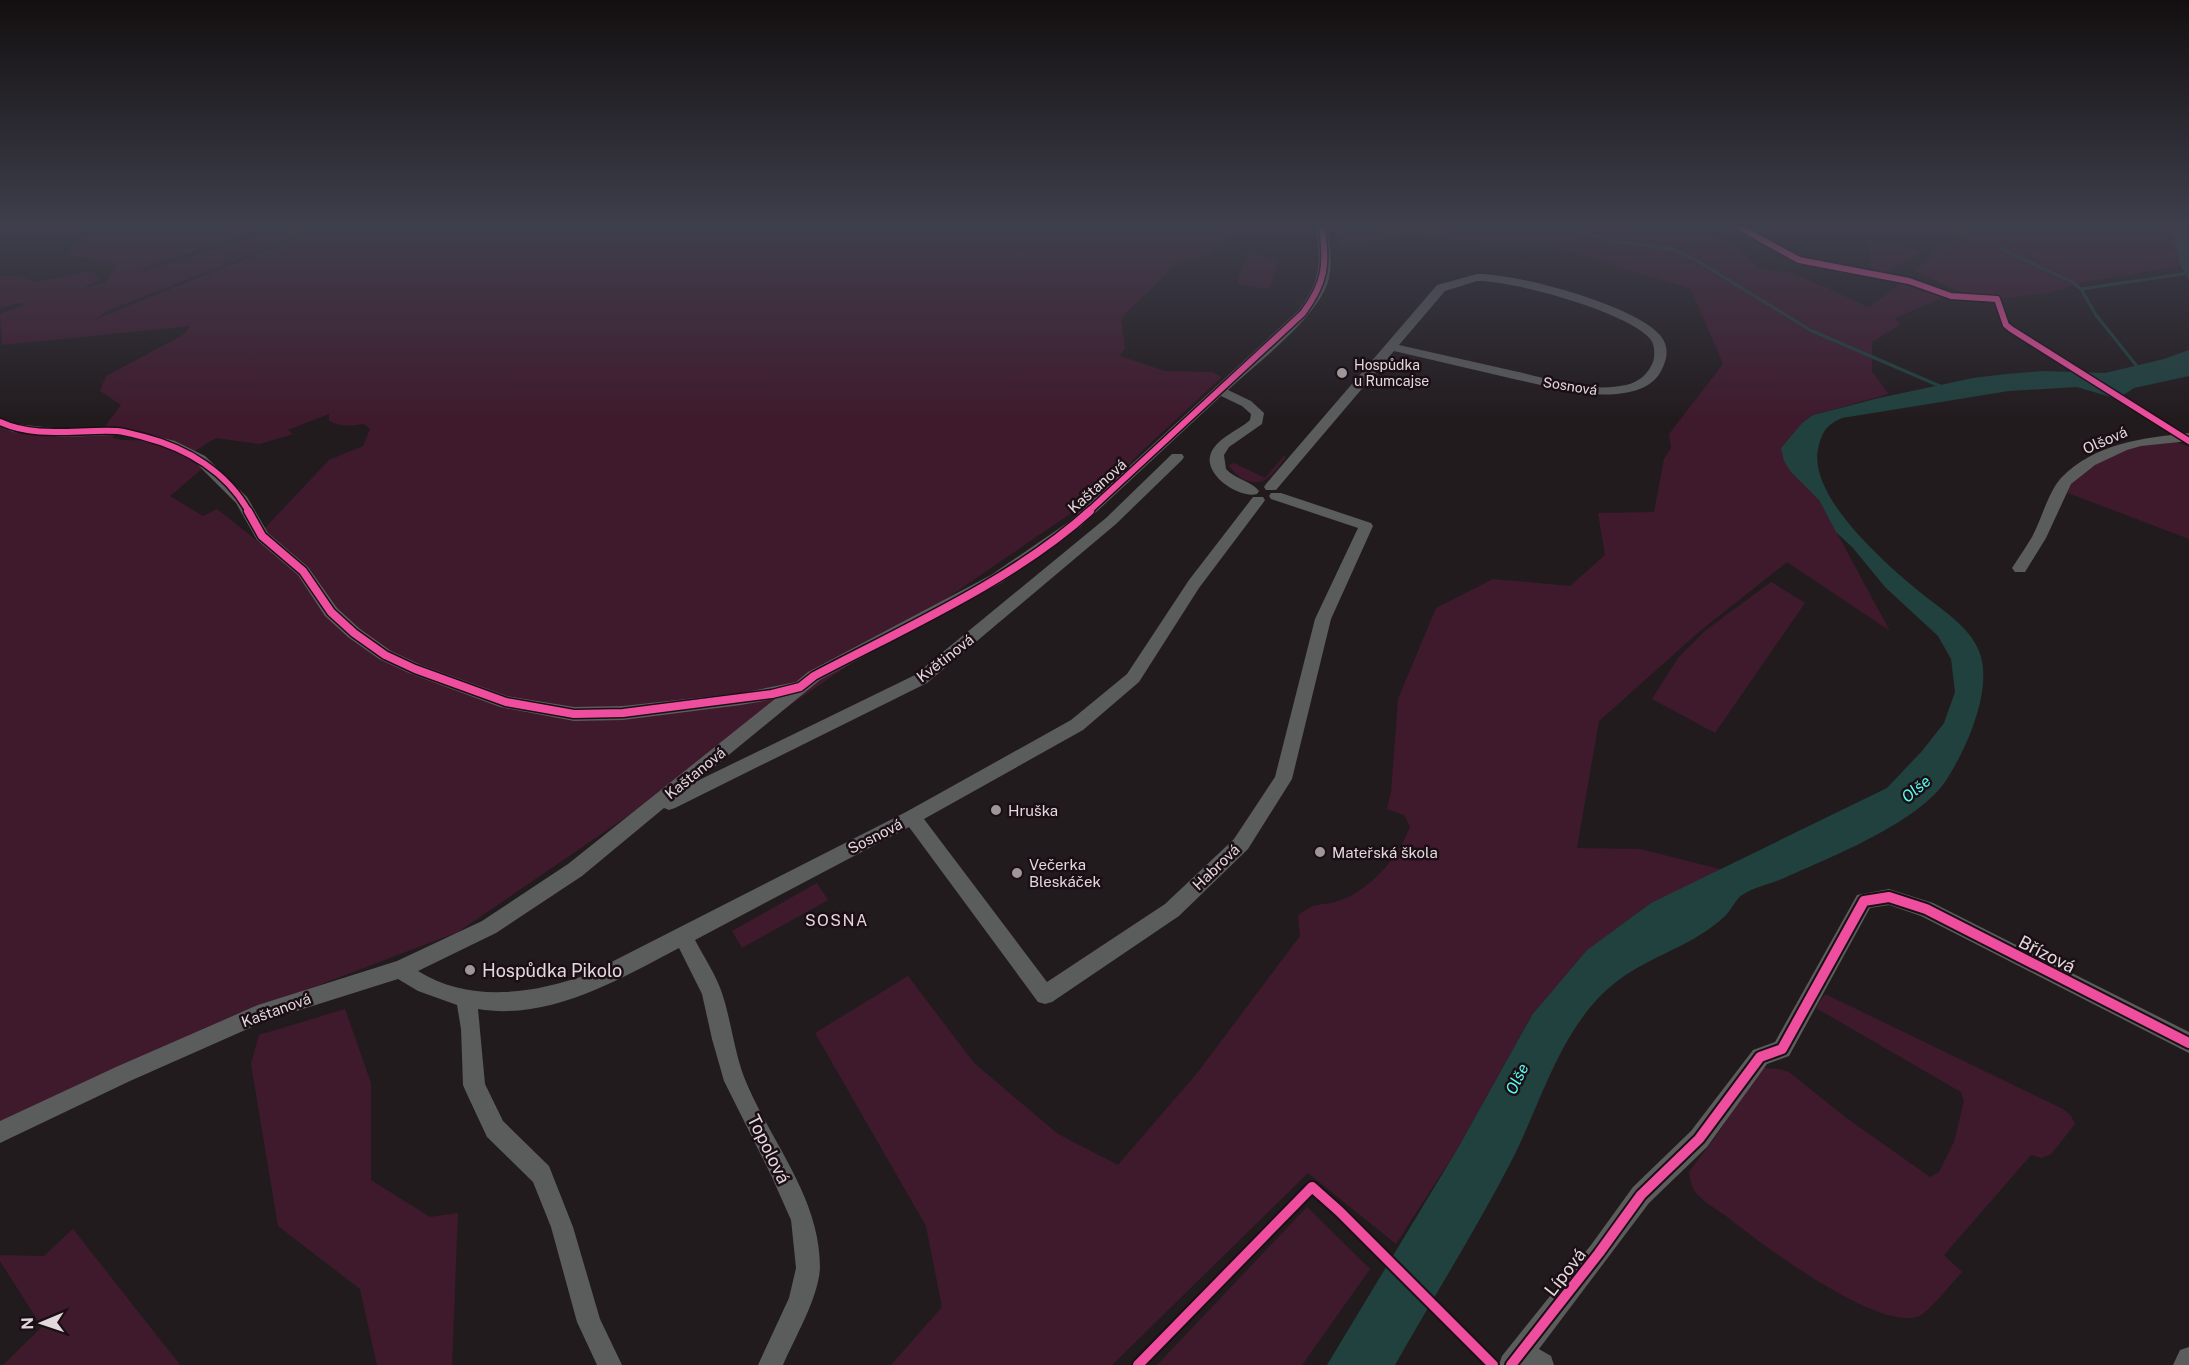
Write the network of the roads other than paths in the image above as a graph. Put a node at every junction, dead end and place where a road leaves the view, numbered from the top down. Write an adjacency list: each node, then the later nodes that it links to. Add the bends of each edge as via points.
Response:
1 (1319, 291): 5 (street, Kaštanová, via 1303,313)
2 (1439, 291): 4 (street, Sosnová)
3 (1544, 291): 4 (street, Sosnová, via 1641,325 1656,337 1662,352 1659,366 1647,381 1632,388 1580,390)
4 (1391, 347): 9 (street, Sosnová)
5 (1220, 391): 9 (street, via 1247,403 1257,412 1258,420 1255,426 1223,444 1216,457 1218,468 1235,484); 11 (street, Kaštanová, via 1075,524 996,579)
6 (0, 422): 11 (street, via 13,428 62,433 119,431 170,444 200,459 242,500 262,536 303,571 331,612 354,633 415,669 506,702 574,714 623,713 741,699)
7 (2187, 439): 10 (street, Olšová, via 2141,442 2090,462 2065,482)
8 (1177, 457): 12 (street, Květinová, via 1111,521 921,679)
9 (1265, 493): 13 (street, Sosnová, via 1194,584 1133,678 1077,725); 13 (street, Habrová, via 1366,526 1323,619 1283,779 1241,844 1172,910 1045,995)
10 (2020, 568)
11 (800, 687): 12 (street, Kaštanová)
12 (642, 816): 16 (street, Kaštanová, via 575,870 489,927)
13 (912, 817): 15 (street, Sosnová)
14 (1889, 897): 18 (street, Břízová, via 1926,909); 21 (street, Lípová, via 1864,901 1782,1049 1760,1057 1699,1139 1641,1195)
15 (682, 935): 17 (street, Sosnová, via 611,974 570,991 529,1000); 23 (street, Topolová, via 712,993 735,1081 802,1220 808,1268 801,1300)
16 (401, 969): 17 (street, Sosnová, via 430,987); 19 (street, Kaštanová, via 265,1012)
17 (466, 1000): 22 (street, via 474,1085 495,1129 541,1174 562,1227 589,1322)
18 (2189, 1043)
19 (0, 1132)
20 (2189, 1359): 24 (street)
21 (1524, 1361)
22 (610, 1365)
23 (770, 1365)
24 (2185, 1365)

